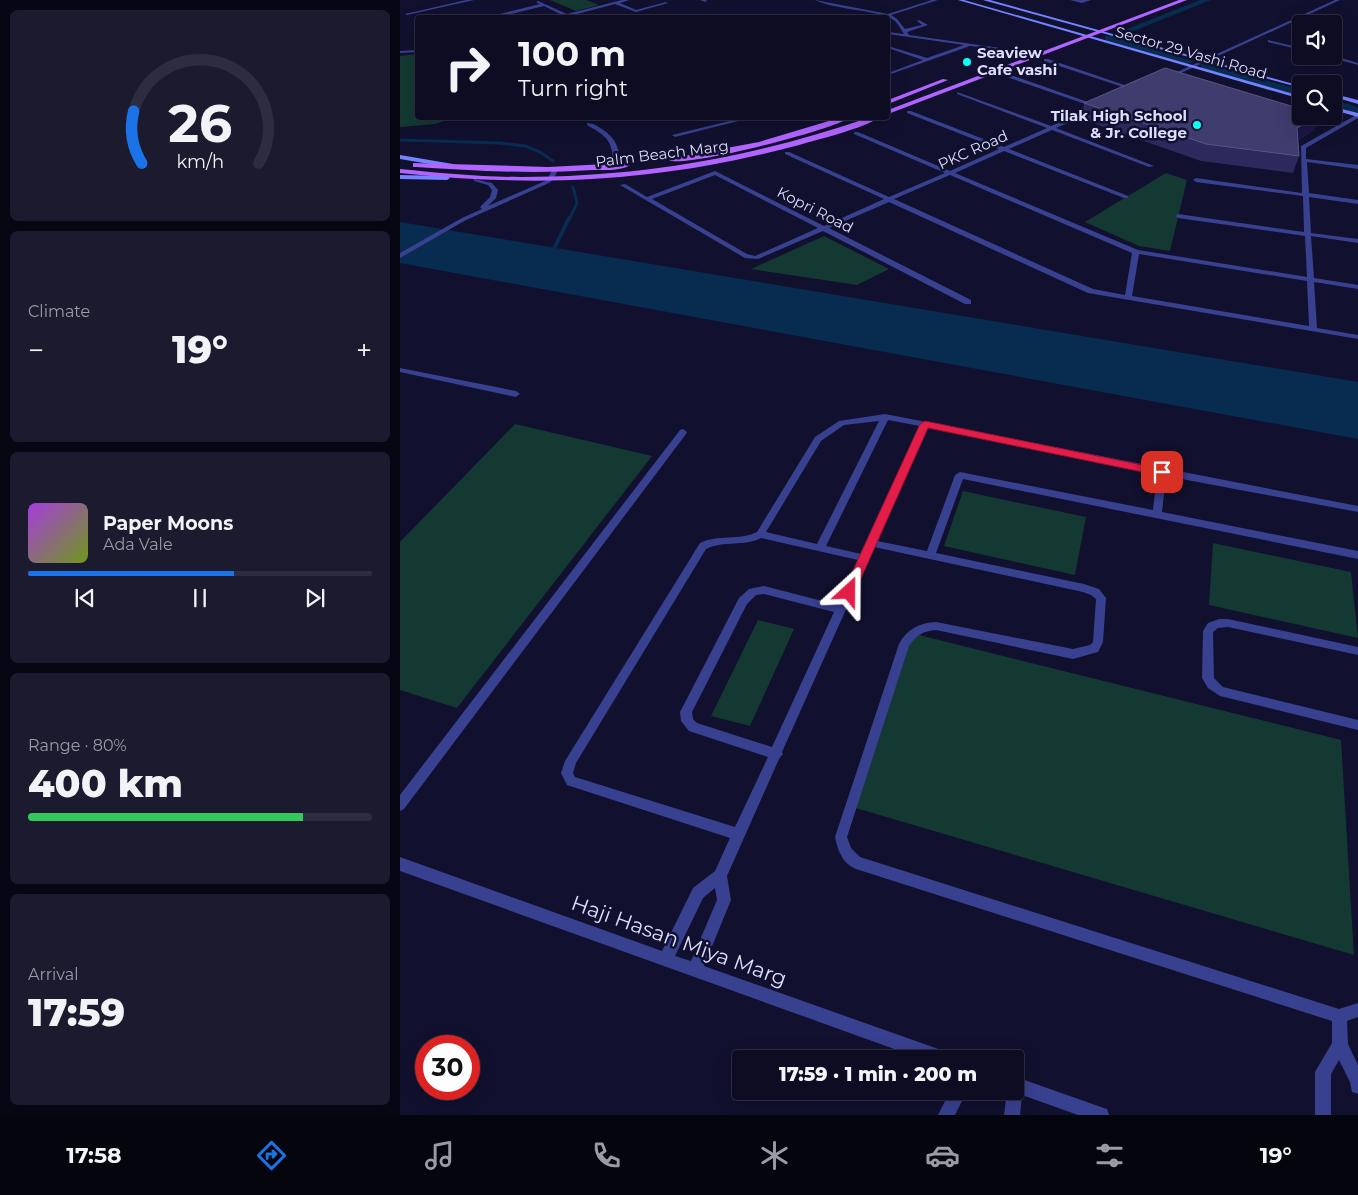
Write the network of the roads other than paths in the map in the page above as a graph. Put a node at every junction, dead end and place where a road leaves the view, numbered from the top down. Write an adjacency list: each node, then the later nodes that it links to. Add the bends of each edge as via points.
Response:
1 (472, 0): 17 (street)
2 (533, 0): 14 (street)
3 (627, 0): 13 (street)
4 (817, 0): 21 (street)
5 (936, 0): 21 (street)
6 (960, 0): 27 (main road, Sector 29 Vashi Road)
7 (985, 0): 26 (main road, Sector 29 Vashi Road)
8 (1072, 0): 9 (street)
9 (1089, 0)
10 (1184, 0): 28 (main road)
11 (1338, 0): 46 (street)
12 (666, 2): 13 (street, via 636,11)
13 (616, 3): 16 (street)
14 (544, 5): 19 (street); 20 (street)
15 (400, 10): 17 (street)
16 (581, 11): 18 (street); 20 (street)
17 (407, 14): 23 (street)
18 (592, 14)
19 (499, 15)
20 (566, 15)
21 (888, 15)
22 (890, 16): 30 (street)
23 (415, 18)
24 (919, 21): 30 (street, via 926,25)
25 (1102, 22): 26 (main road)
26 (1085, 28): 27 (main road); 28 (main road, Sector 29 Vashi Road)
27 (1073, 32): 31 (main road); 32 (main road, Sector 29 Vashi Road)
28 (1100, 32): 32 (main road); 46 (main road, Sector 29 Vashi Road)
29 (890, 33): 30 (street)
30 (906, 34): 34 (street)
31 (1064, 36)
32 (1088, 37): 41 (main road); 48 (main road, Sector 29 Vashi Road)
33 (1270, 41): 35 (street)
34 (971, 45): 40 (street); 44 (street)
35 (1292, 47)
36 (890, 48): 44 (street)
37 (1030, 49): 40 (main road)
38 (415, 51): 39 (street)
39 (400, 52)
40 (1022, 52): 41 (street); 42 (main road)
41 (1035, 57): 65 (main road)
42 (1004, 59)
43 (1342, 59): 47 (street)
44 (927, 60): 49 (street)
45 (1046, 60): 55 (street)
46 (1206, 60): 48 (street); 53 (main road, Sector 29 Vashi Road)
47 (1356, 62)
48 (1191, 67): 52 (street); 58 (main road, Sector 29 Vashi Road)
49 (890, 73)
50 (1006, 75): 63 (street)
51 (950, 79): 60 (main road)
52 (1156, 82)
53 (1292, 84)
54 (1147, 86): 55 (street)
55 (1138, 90): 57 (street)
56 (959, 93): 72 (street)
57 (1131, 93)
58 (1292, 95)
59 (1342, 98): 61 (main road)
60 (890, 101)
61 (1358, 102)
62 (1108, 104): 63 (street, PKC Road)
63 (1100, 107): 72 (street, PKC Road)
64 (1342, 110): 67 (main road)
65 (890, 111)
66 (909, 112): 75 (street)
67 (1358, 115): 78 (street, via 1303,147)
68 (739, 120): 74 (street)
69 (839, 120): 79 (main road, Palm Beach Marg, via 736,149)
70 (868, 120): 91 (main road, Palm Beach Marg, via 800,143 691,167)
71 (589, 124): 82 (street, via 614,142)
72 (1054, 127): 75 (street, PKC Road); 83 (street)
73 (856, 133): 88 (street)
74 (675, 135)
75 (1004, 149): 88 (street, PKC Road); 96 (street)
76 (787, 153): 98 (street)
77 (400, 157): 84 (main road)
78 (1304, 160): 85 (street); 95 (street)
79 (660, 161)
80 (404, 164): 84 (main road, Palm Beach Marg)
81 (634, 164): 82 (main road, Palm Beach Marg)
82 (616, 166): 86 (main road, Palm Beach Marg)
83 (1151, 166)
84 (460, 167): 86 (main road, Palm Beach Marg)
85 (1358, 168)
86 (555, 169): 91 (street)
87 (400, 171): 90 (main road, Palm Beach Marg)
88 (950, 173): 98 (street, PKC Road); 105 (street)
89 (400, 177): 90 (main road)
90 (447, 178): 92 (main road, Palm Beach Marg)
91 (551, 179): 92 (main road, Palm Beach Marg); 100 (street)
92 (476, 180): 100 (street, via 490,184 496,190 493,198)
93 (1196, 180): 95 (street)
94 (622, 185): 97 (street, PKC Road)
95 (1306, 195): 99 (street); 103 (street)
96 (1126, 197)
97 (647, 199): 102 (street, Kopri Road, via 715,173); 102 (street, PKC Road, via 750,258 763,256)
98 (890, 200): 102 (street, PKC Road); 109 (street, via 1091,291)
99 (1358, 202)
100 (477, 213): 106 (street)
101 (1178, 216): 103 (street)
102 (825, 229): 110 (street, Kopri Road)
103 (1308, 234): 104 (street); 107 (street)
104 (1358, 241)
105 (1136, 252): 107 (street); 109 (street)
106 (400, 256)
107 (1310, 280): 108 (street); 111 (street)
108 (1358, 287)
109 (1128, 298): 111 (street)
110 (968, 302)
111 (1313, 329): 112 (street)
112 (1358, 337)
113 (400, 370): 114 (street)
114 (516, 394)
115 (885, 417): 116 (street); 121 (street, via 842,423 818,439); 123 (street)
116 (925, 424): 118 (street); 122 (street)
117 (683, 432): 131 (street)
118 (1162, 472): 119 (street); 120 (street)
119 (1358, 509)
120 (1157, 515): 124 (street); 125 (street, via 960,476)
121 (760, 534): 123 (street); 132 (street, via 745,540 709,542 703,546 571,761 567,773 572,781)
122 (871, 543): 125 (street); 126 (street)
123 (820, 548): 126 (street)
124 (1358, 555)
125 (930, 556): 138 (street, via 1095,592 1101,598 1098,642 1094,649 1073,654 936,626 923,627 912,633 904,644 841,837 845,852 856,862)
126 (864, 558): 127 (street)
127 (841, 610): 130 (street); 130 (street, via 764,590 753,592 743,600 686,712 687,721 693,727)
128 (1358, 651): 129 (street, via 1228,623 1217,623 1208,631 1208,678 1220,691)
129 (1358, 725)
130 (776, 754): 132 (street)
131 (400, 805)
132 (740, 836): 134 (street)
133 (400, 864): 135 (street, Haji Hasan Miya Marg)
134 (720, 876): 135 (street, via 698,893); 136 (street, via 724,900)
135 (666, 959): 136 (street, Haji Hasan Miya Marg)
136 (695, 970): 140 (street, Haji Hasan Miya Marg)
137 (1358, 1010): 138 (street)
138 (1339, 1016): 139 (street)
139 (1340, 1045): 141 (street); 149 (street, via 1323,1072)
140 (919, 1050)
141 (1358, 1086)
142 (1024, 1088): 145 (street)
143 (954, 1100): 146 (street)
144 (1014, 1100): 147 (street)
145 (1077, 1111): 148 (street)
146 (946, 1115)
147 (1012, 1115)
148 (1101, 1115)
149 (1323, 1115)

